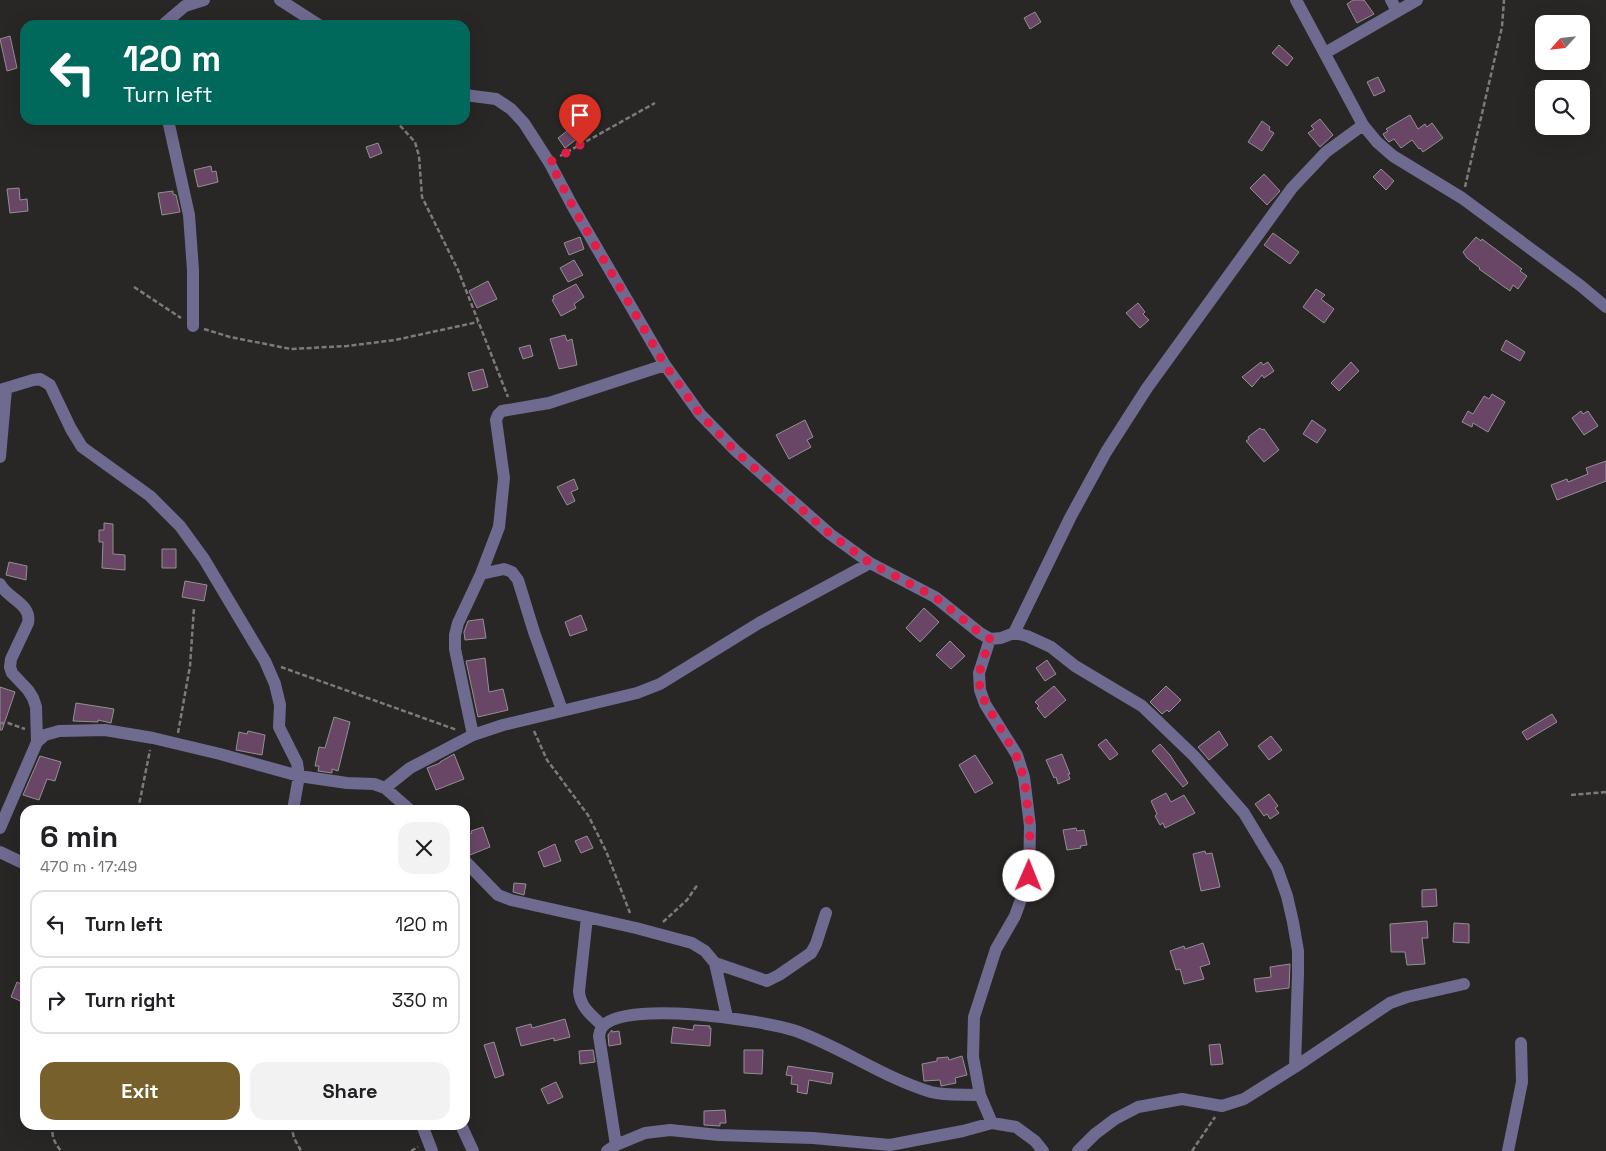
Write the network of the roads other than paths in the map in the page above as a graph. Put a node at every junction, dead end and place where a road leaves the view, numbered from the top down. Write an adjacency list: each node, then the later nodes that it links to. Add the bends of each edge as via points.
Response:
1 (204, 0): 6 (street, via 185,6)
2 (280, 0): 7 (street)
3 (1296, 0): 8 (street)
4 (1417, 0): 5 (street)
5 (1394, 6): 8 (street)
6 (169, 20)
7 (311, 20)
8 (1325, 53): 11 (street)
9 (470, 96): 14 (street, via 496,99 524,123 550,162)
10 (169, 125): 13 (street, via 189,215)
11 (1363, 125): 12 (street, via 1393,156 1462,198); 20 (street, via 1326,152 1292,188 1147,388 1106,452 1070,518)
12 (1606, 307)
13 (193, 326)
14 (665, 365): 17 (street, via 700,414 736,452 830,534); 18 (street, via 549,403 513,408 498,415 504,478 501,508 498,527)
15 (3, 390): 16 (street); 25 (street, via 33,380 45,381 82,448 150,496 180,526 204,559 265,661 278,696 278,727 295,757)
16 (0, 457)
17 (870, 563): 21 (street, via 935,597); 22 (street, via 759,623 660,684 637,693)
18 (480, 574): 22 (street, via 504,569 512,572 518,580); 23 (street, via 455,634 455,649)
19 (0, 584): 24 (street, via 4,592 26,608 30,616 10,667 33,698)
20 (1014, 633): 21 (street); 40 (street, via 1051,647 1075,666 1142,706 1194,756 1244,813 1277,868 1294,922 1298,951)
21 (990, 639): 41 (street, via 979,673 980,690 1016,755 1024,778 1030,826 1029,876 1015,916 996,949 974,1016 973,1057)
22 (562, 710): 23 (street)
23 (473, 735): 26 (street, via 410,768)
24 (37, 738): 25 (street, via 58,731 105,730 153,738); 29 (street)
25 (299, 776): 26 (street); 27 (street)
26 (385, 788): 28 (street)
27 (294, 805)
28 (404, 805)
29 (0, 828)
30 (0, 852): 31 (street)
31 (20, 862)
32 (470, 866): 34 (street, via 498,895)
33 (826, 913): 35 (street, via 811,953 772,980 762,980)
34 (587, 917): 35 (street, via 692,943); 38 (street, via 580,1000 584,1009)
35 (715, 963): 37 (street)
36 (1464, 984): 40 (street, via 1390,1003)
37 (727, 1017): 38 (street, via 646,1012 614,1019); 41 (street, via 794,1030 842,1050 894,1078 933,1092)
38 (603, 1026): 45 (street, via 599,1036)
39 (1521, 1043): 51 (street, via 1522,1082)
40 (1295, 1067): 50 (street, via 1244,1099 1222,1106 1182,1099 1138,1107 1115,1119)
41 (980, 1095): 42 (street)
42 (992, 1123): 46 (street); 49 (street, via 1016,1127)
43 (424, 1130): 47 (street)
44 (463, 1130): 48 (street)
45 (612, 1148): 46 (street, via 645,1134 670,1130 718,1136 813,1138)
46 (889, 1148)
47 (432, 1151)
48 (472, 1151)
49 (1043, 1151)
50 (1078, 1151)
51 (1508, 1151)

